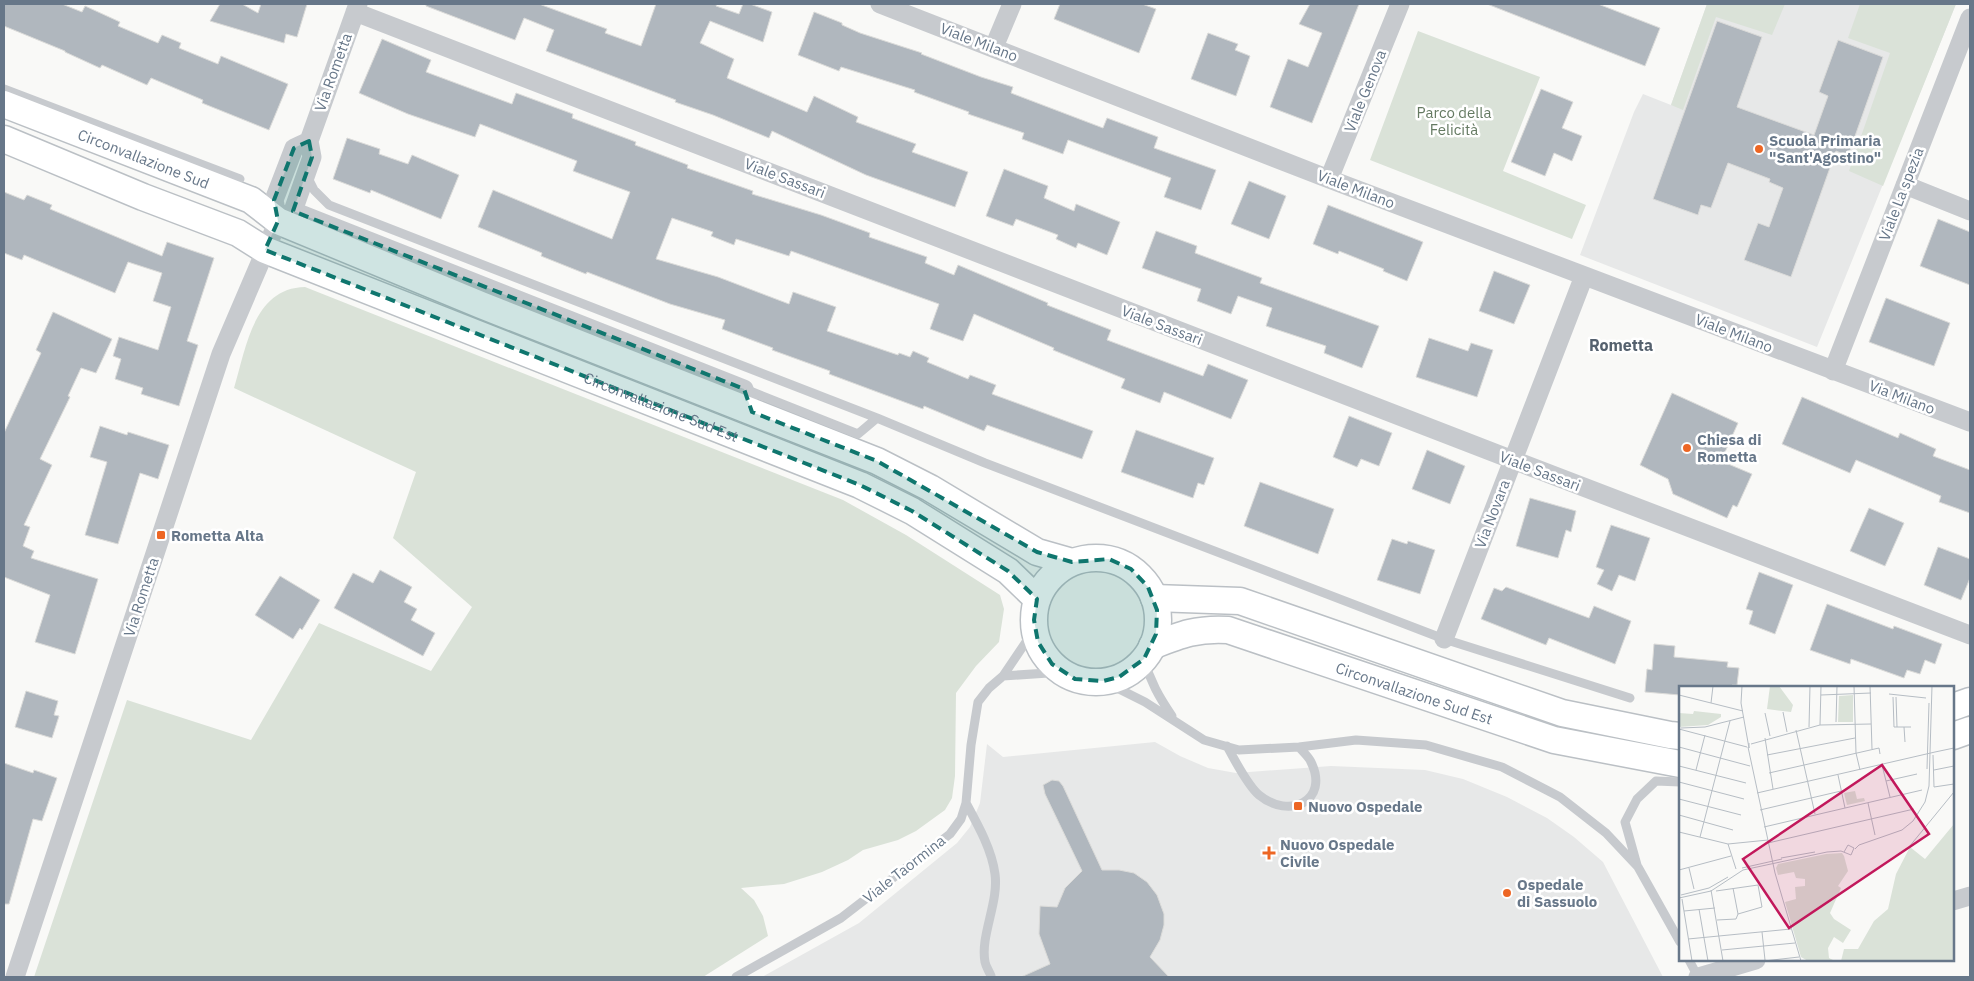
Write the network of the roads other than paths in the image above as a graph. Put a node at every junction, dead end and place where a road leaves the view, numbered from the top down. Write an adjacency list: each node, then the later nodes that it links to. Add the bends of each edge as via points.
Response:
1 (880, 4): 6 (street, Viale Milano)
2 (1012, 4): 6 (street)
3 (1400, 4): 13 (street, Viale Genova)
4 (356, 8): 10 (street, Via Rometta); 23 (street, Viale Sassari)
5 (1970, 18): 14 (street, Viale La spezia)
6 (994, 47): 13 (street, Viale Milano)
7 (4, 89): 12 (lane)
8 (4, 104): 16 (main road, Circonvallazione Sud)
9 (4, 139): 17 (main road, via 238,234)
10 (309, 141): 11 (street, Via Rometta, via 312,157); 16 (street, via 294,148 274,200)
11 (306, 173): 16 (street, Via Rometta); 21 (lane, via 314,190 329,206)
12 (240, 179)
13 (1329, 179): 18 (street, Viale Milano)
14 (1905, 185): 15 (street); 19 (street, Viale La spezia)
15 (1970, 211)
16 (286, 216): 17 (street, Via Rometta); 20 (main road, Circonvallazione Sud Est, via 481,305)
17 (265, 250): 26 (main road, Circonvallazione Sud Est, via 860,486 912,512 1008,571); 53 (street, Via Rometta, via 221,354)
18 (1584, 276): 19 (street, Viale Milano); 23 (street, Via Novara)
19 (1833, 371): 22 (street, Via Milano)
20 (748, 400): 21 (lane, via 858,434); 24 (main road, Circonvallazione Sud Est, via 930,488 1037,552)
21 (877, 418): 29 (lane)
22 (1970, 422)
23 (1513, 460): 28 (street, Viale Sassari); 29 (street, Via Novara)
24 (1072, 562): 25 (main road, Circonvallazione Sud Est, via 1096,558 1121,563 1141,577); 26 (main road, Circonvallazione Sud Est, via 1057,571)
25 (1154, 598): 30 (main road, Circonvallazione Sud Est, via 1158,622); 39 (main road, Circonvallazione Sud Est, via 1240,601 1562,713)
26 (1037, 599): 27 (main road, Circonvallazione Sud Est)
27 (1034, 630): 31 (main road, Circonvallazione Sud Est, via 1044,654); 32 (lane, Viale Taormina)
28 (1970, 635)
29 (1444, 639): 34 (lane)
30 (1148, 653): 33 (main road, Circonvallazione Sud Est, via 1125,674); 37 (lane, via 1149,678); 43 (main road, Circonvallazione Sud Est, via 1184,634 1208,629 1228,630 1554,740)
31 (1063, 672): 32 (lane); 33 (main road, Circonvallazione Sud Est, via 1075,678)
32 (1003, 676): 45 (lane, Viale Taormina, via 978,702)
33 (1103, 681): 37 (lane)
34 (1630, 698)
35 (1970, 701): 36 (main road)
36 (1954, 706)
37 (1174, 720): 41 (lane, via 1204,740)
38 (1970, 730): 40 (main road)
39 (1679, 736)
40 (1954, 736)
41 (1227, 746): 42 (lane, via 1239,750); 42 (lane, via 1258,795 1279,807 1298,806 1310,798 1316,783 1311,762)
42 (1299, 747): 46 (lane, via 1356,740 1426,745 1502,767 1560,797 1606,833)
43 (1679, 764)
44 (1679, 782): 46 (lane, via 1656,781 1637,799 1625,822)
45 (966, 803): 52 (lane, via 980,827 995,874 984,952 985,964); 54 (lane, Viale Taormina, via 961,819 950,834 841,918)
46 (1638, 867): 49 (lane)
47 (1970, 896): 48 (street)
48 (1954, 901)
49 (1679, 940)
50 (1690, 961): 55 (lane)
51 (1753, 961): 55 (street)
52 (992, 976)
53 (15, 977)
54 (736, 977)
55 (1698, 977)

